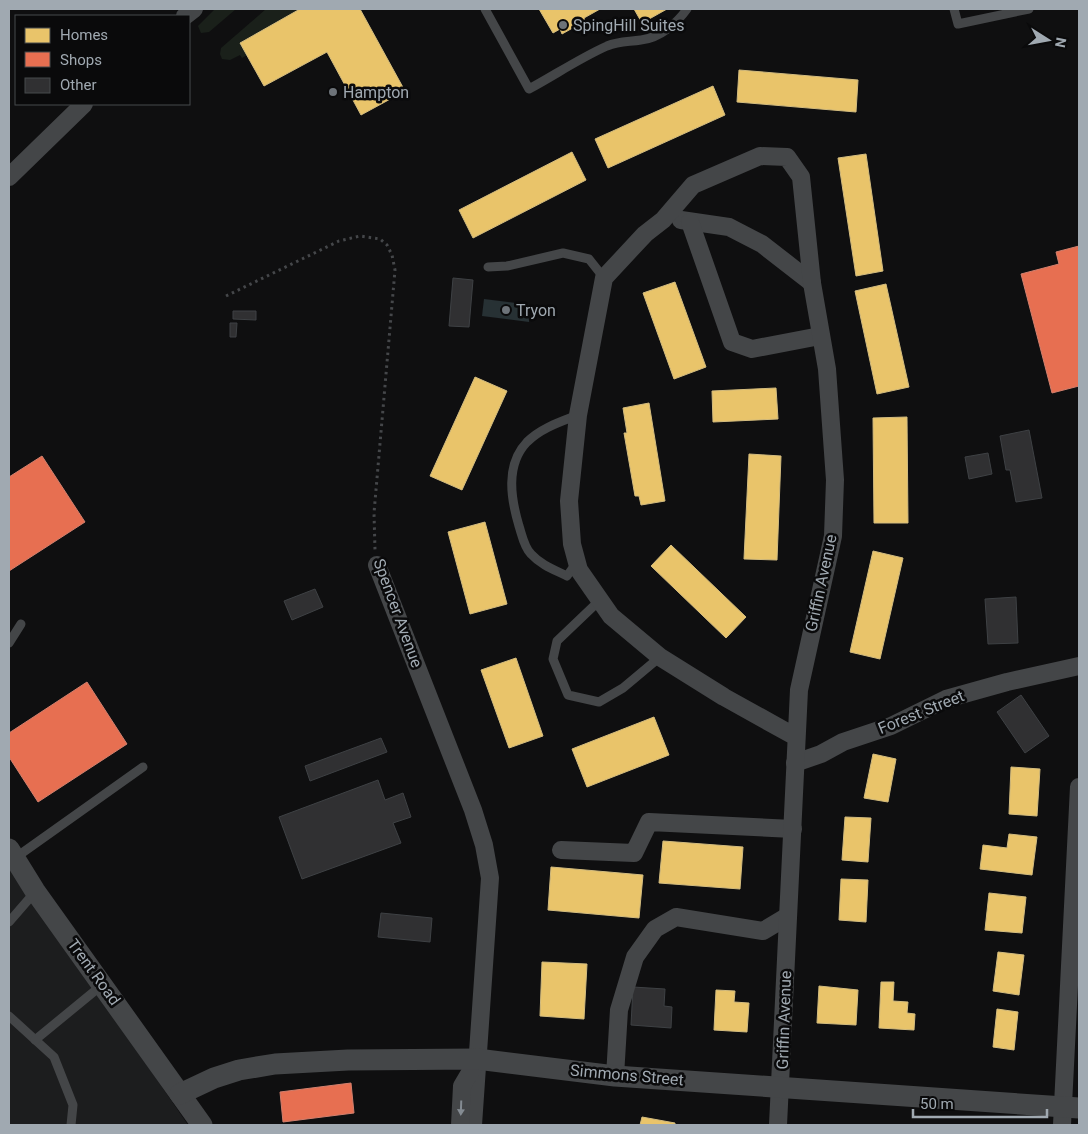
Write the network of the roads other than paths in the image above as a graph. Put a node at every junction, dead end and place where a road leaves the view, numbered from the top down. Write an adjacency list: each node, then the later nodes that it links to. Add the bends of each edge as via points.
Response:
1 (485, 9): 2 (lane, via 529,89 605,47 620,41 653,37 678,22)
2 (688, 9)
3 (954, 9): 4 (lane, via 958,24)
4 (1029, 9)
5 (83, 105): 6 (street)
6 (9, 177)
7 (665, 216): 8 (street); 10 (street, Griffin Avenue); 11 (street, Griffin Avenue, via 693,186 726,169 760,156 787,157 801,177)
8 (690, 222): 11 (street, via 729,227 762,244); 12 (street, via 732,342 752,349)
9 (488, 267): 10 (lane, via 507,266 563,253 589,259)
10 (604, 278): 13 (street)
11 (812, 283): 12 (street, Griffin Avenue)
12 (820, 336): 21 (street, Griffin Avenue, via 827,369 834,480 833,536 799,690)
13 (578, 415): 14 (street, via 569,501 572,544); 14 (lane, via 551,426 527,443 513,469 511,483 515,512 530,553 541,563 567,576)
14 (577, 562): 16 (street)
15 (377, 565): 34 (street, Spencer Avenue, via 484,845 490,878)
16 (600, 600): 19 (street, via 611,616); 19 (lane, via 557,641 553,659 568,695 599,702 623,688)
17 (22, 624): 18 (lane)
18 (9, 643)
19 (660, 657): 21 (street)
20 (1079, 666): 22 (street, Forest Street, via 946,699 891,726)
21 (796, 737): 22 (street, Griffin Avenue)
22 (795, 763): 25 (street, Griffin Avenue)
23 (143, 767): 27 (lane)
24 (1079, 786): 38 (street)
25 (793, 829): 26 (street, via 649,822 634,853); 29 (street, Griffin Avenue)
26 (561, 850)
27 (12, 853): 28 (street, Trent Road)
28 (35, 891): 30 (lane); 31 (street, Trent Road)
29 (788, 916): 35 (street, via 763,931 676,917 655,929 635,957 619,1010); 36 (street, Griffin Avenue)
30 (9, 922)
31 (102, 985): 33 (lane); 37 (street, Trent Road)
32 (9, 1016): 33 (lane)
33 (35, 1040): 39 (lane, via 54,1057 73,1105)
34 (477, 1059): 35 (street, Simmons Street); 37 (street, Simmons Street, via 275,1064 239,1070); 41 (street, Spencer Avenue, one-way to 41, via 462,1086); 42 (street, Spencer Avenue)
35 (615, 1076): 36 (street, Simmons Street)
36 (781, 1087): 38 (street, Simmons Street); 43 (street, Griffin Avenue)
37 (180, 1094): 40 (street, Trent Road)
38 (1068, 1114)
39 (71, 1125)
40 (202, 1125)
41 (460, 1125)
42 (473, 1125)
43 (778, 1125)

